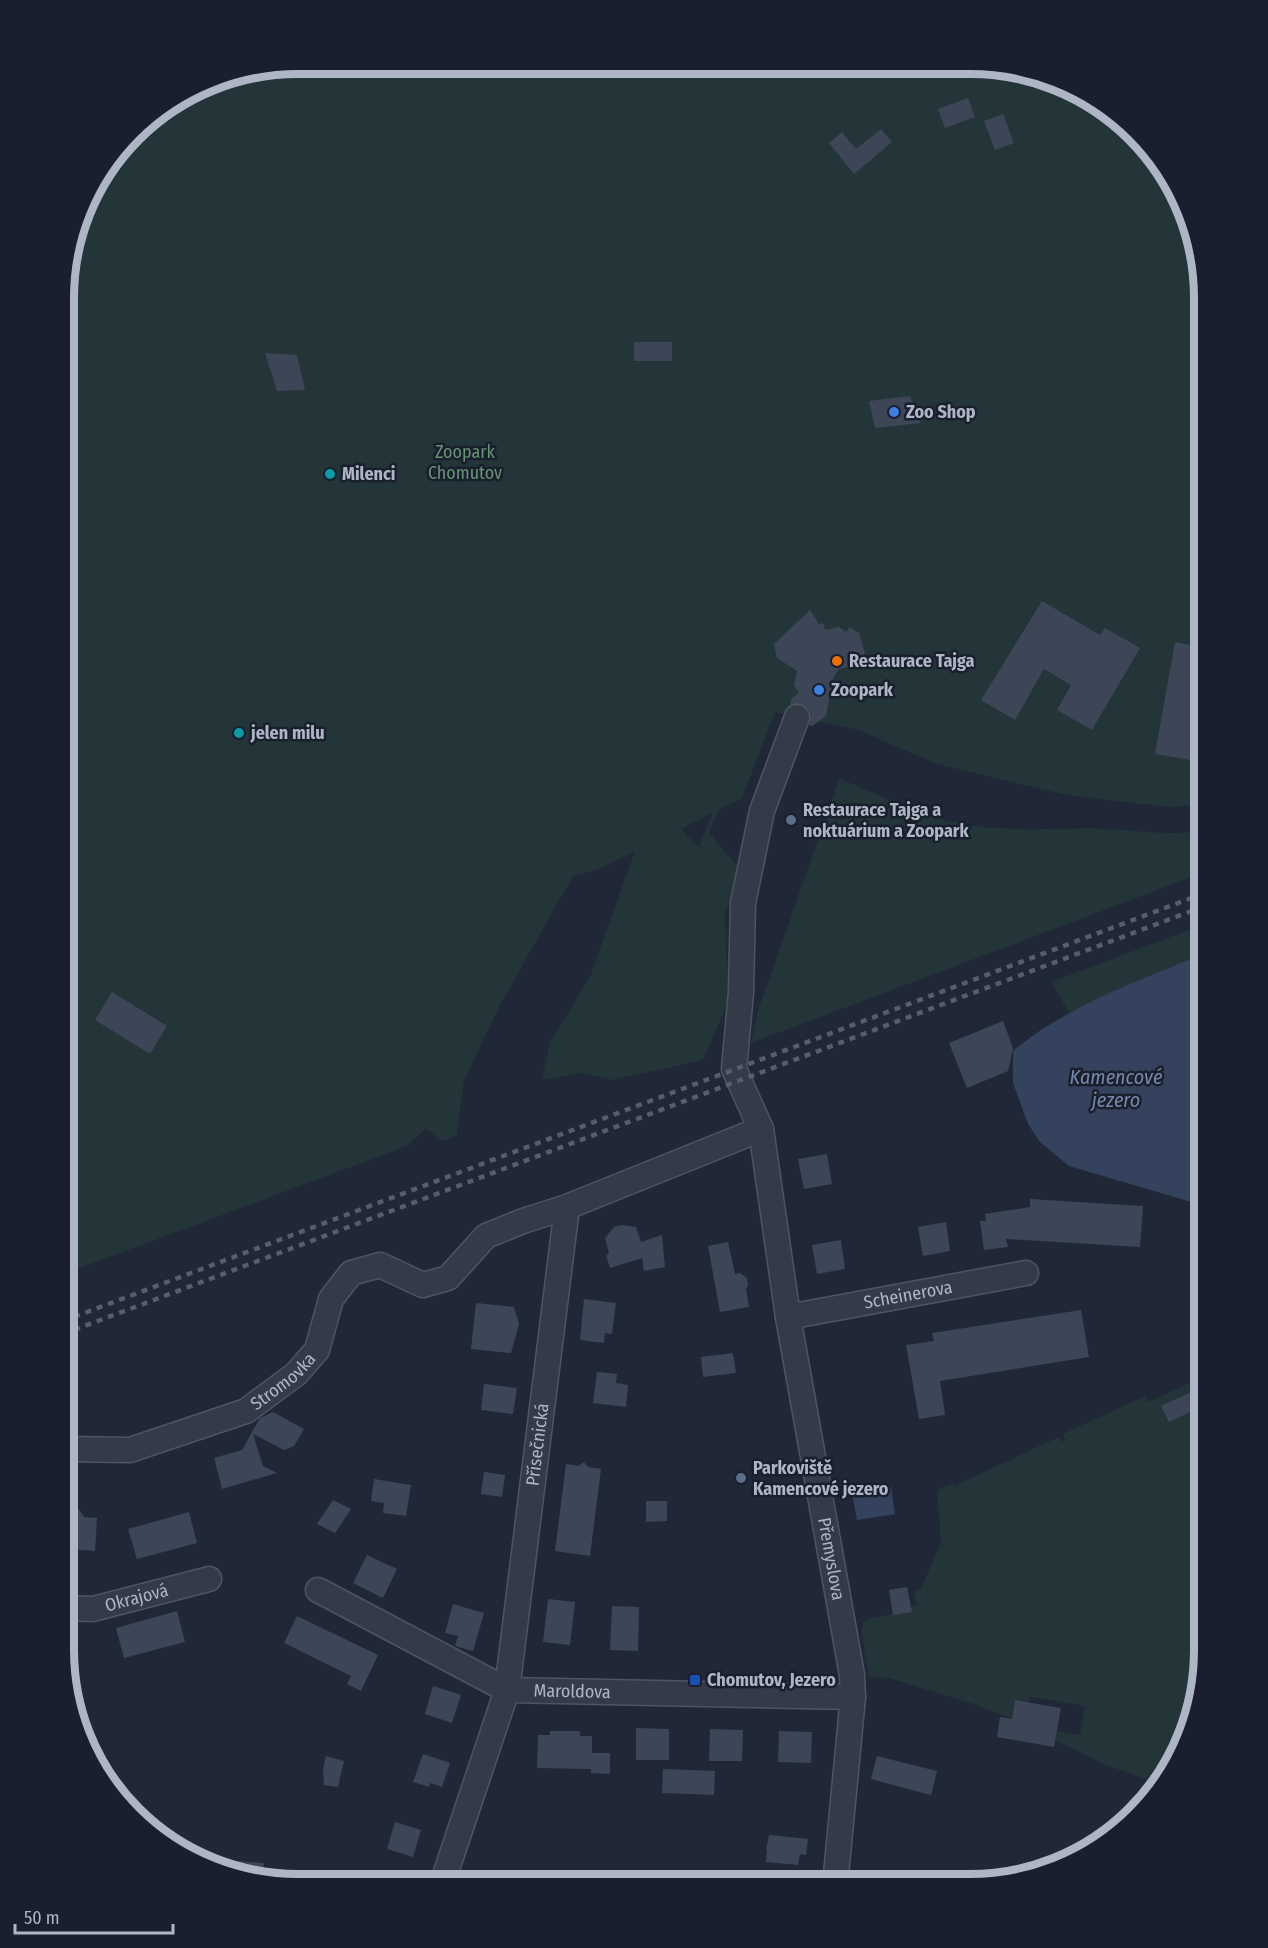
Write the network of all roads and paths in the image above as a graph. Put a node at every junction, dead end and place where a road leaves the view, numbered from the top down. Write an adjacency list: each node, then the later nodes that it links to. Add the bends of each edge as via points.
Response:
1 (797, 717): 2 (street, Přemyslova, via 762,811 743,903 734,1069)
2 (761, 1129): 3 (street); 5 (street, Přemyslova)
3 (567, 1207): 6 (street, Stromovka, via 486,1236 448,1278 423,1285 380,1265 351,1273 332,1299 317,1350 296,1374 246,1411 130,1450); 10 (street, Přísečnická)
4 (1026, 1273): 5 (street, Scheinerova)
5 (788, 1317): 11 (street, Přemyslova)
6 (74, 1449)
7 (209, 1578): 9 (street, Okrajová, via 93,1610)
8 (318, 1590): 10 (street, Maroldova)
9 (74, 1609)
10 (507, 1690): 11 (street, Maroldova); 12 (street, Přísečnická)
11 (853, 1697): 13 (street, Přemyslova)
12 (445, 1874)
13 (836, 1874)

